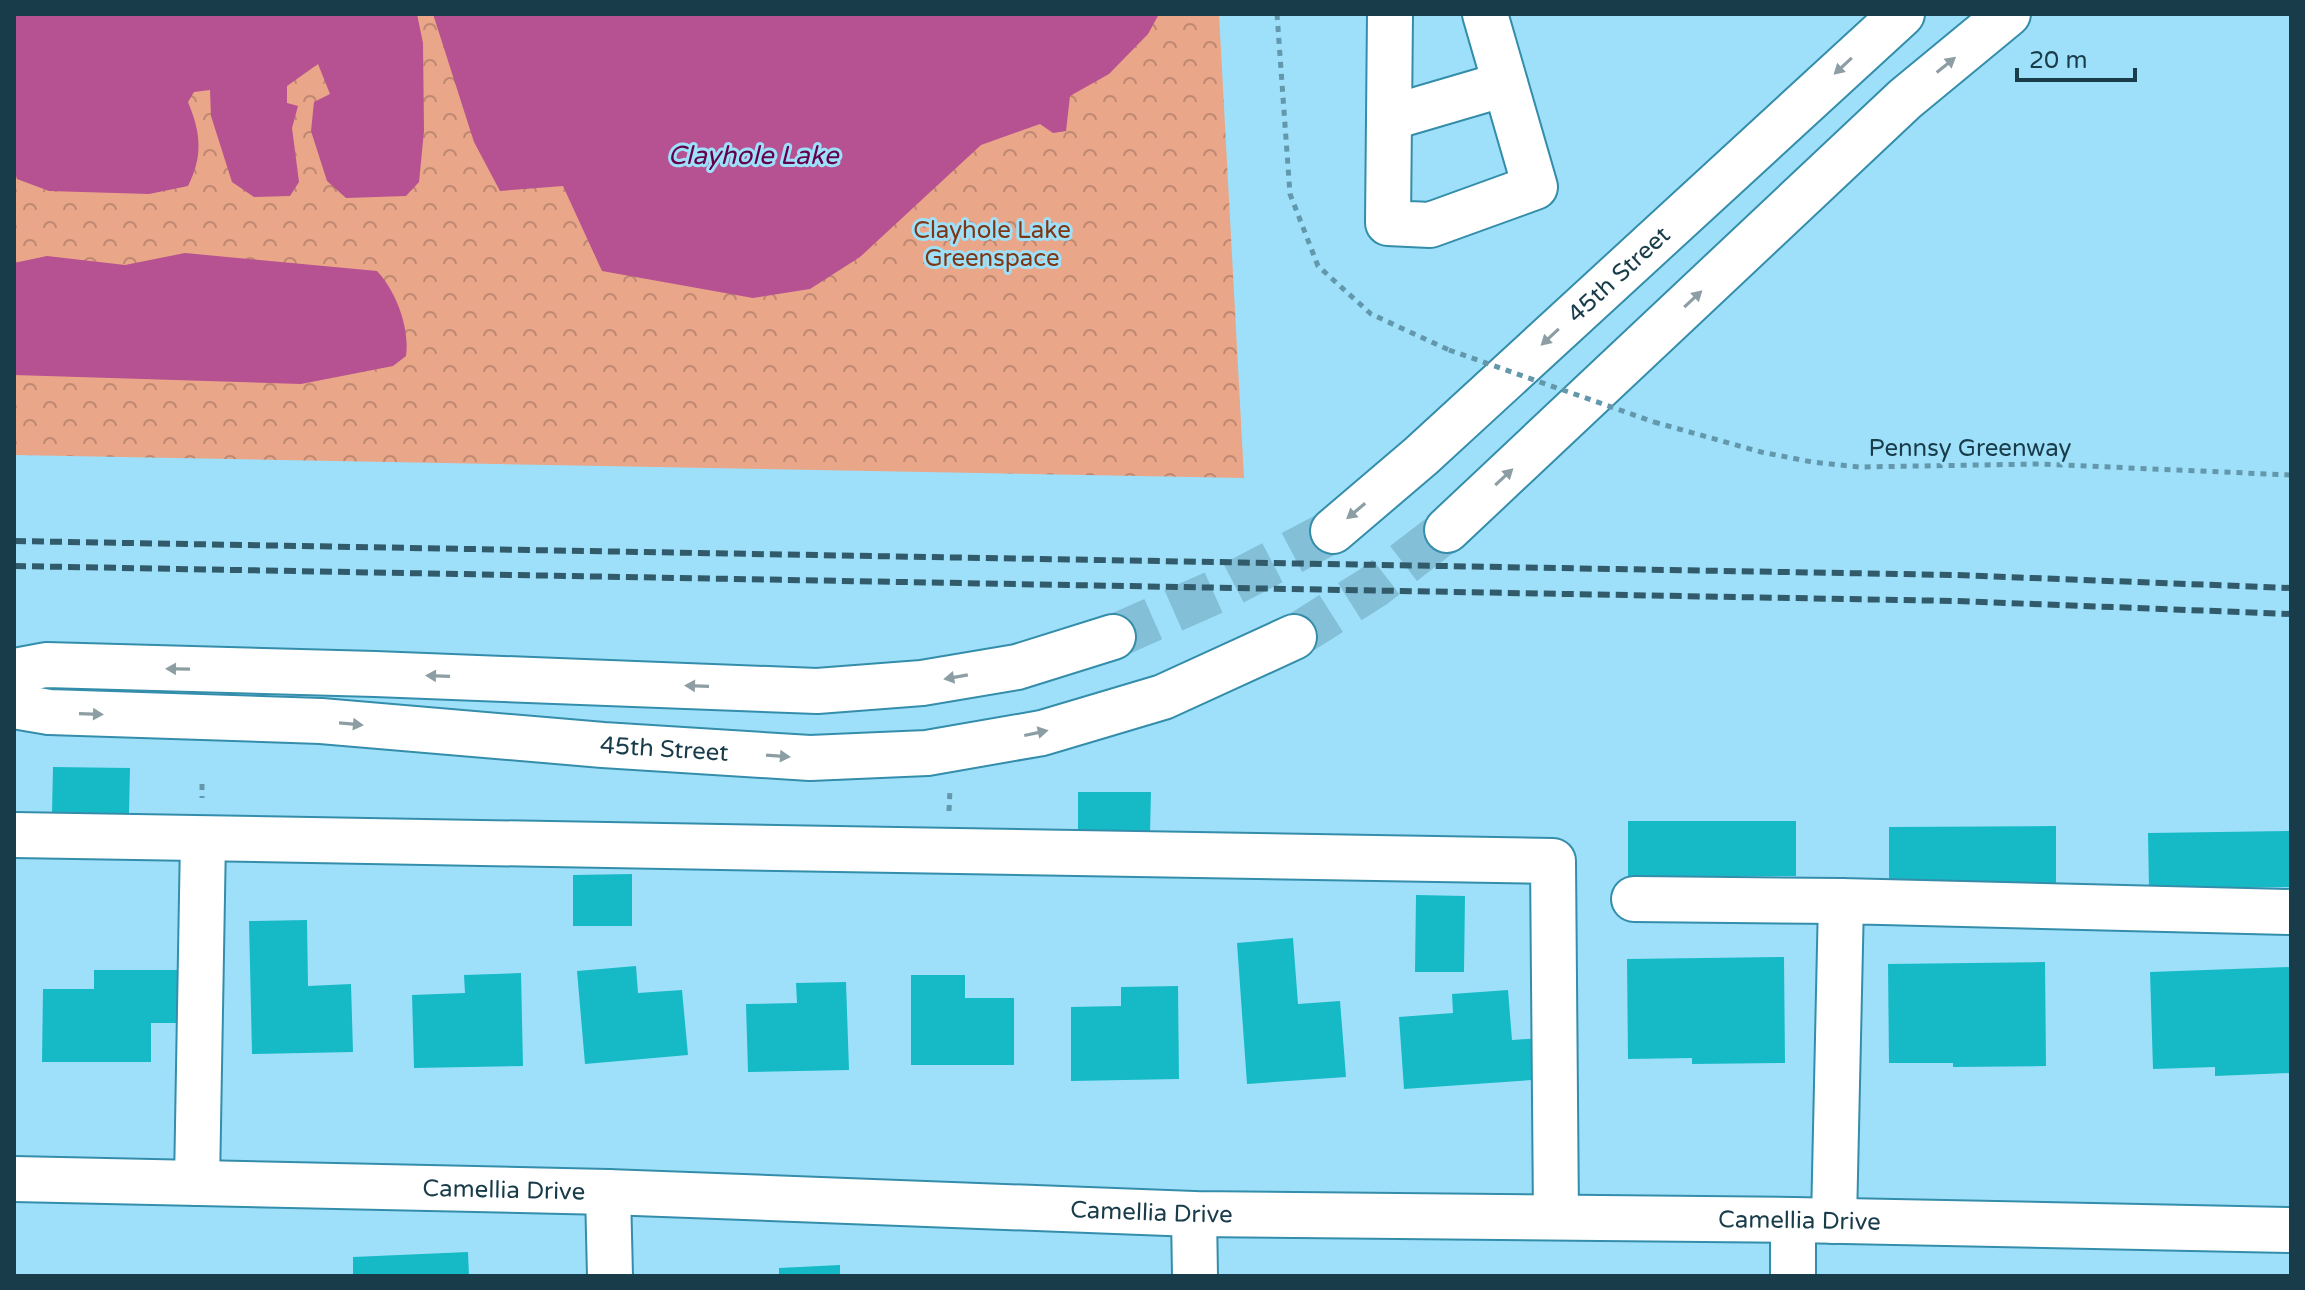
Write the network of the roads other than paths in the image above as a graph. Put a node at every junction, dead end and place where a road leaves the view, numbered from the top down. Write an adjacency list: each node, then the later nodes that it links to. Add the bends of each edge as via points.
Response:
1 (1390, 14): 6 (main road)
2 (1485, 14): 5 (main road)
3 (1902, 14): 8 (main road, 45th Street, one-way to 8)
4 (2008, 14): 7 (main road, one-way to 4, via 1905,99)
5 (1505, 84): 6 (main road); 6 (main road, via 1535,187 1430,225 1388,223)
6 (1389, 118)
7 (1447, 530)
8 (1333, 531)
9 (1113, 637): 11 (main road, one-way to 11, via 1017,667 922,683 817,691 46,665)
10 (1294, 637): 12 (main road, 45th Street, one-way to 10, via 49,712 321,721 810,758 927,753 1042,733 1163,697)
11 (14, 671)
12 (14, 706)
13 (14, 835): 14 (main road)
14 (203, 839): 19 (main road); 22 (main road, via 1553,861)
15 (1634, 899): 16 (main road)
16 (1841, 901): 17 (main road); 23 (main road)
17 (2291, 912)
18 (14, 1179): 19 (main road, Camellia Drive)
19 (197, 1183): 20 (main road, Camellia Drive)
20 (608, 1192): 21 (main road, Camellia Drive); 25 (main road)
21 (1194, 1214): 22 (main road, Camellia Drive); 26 (main road)
22 (1556, 1217): 23 (main road, Camellia Drive)
23 (1813, 1220): 24 (main road, Camellia Drive); 27 (main road)
24 (2291, 1230)
25 (610, 1276)
26 (1195, 1276)
27 (1793, 1276)

